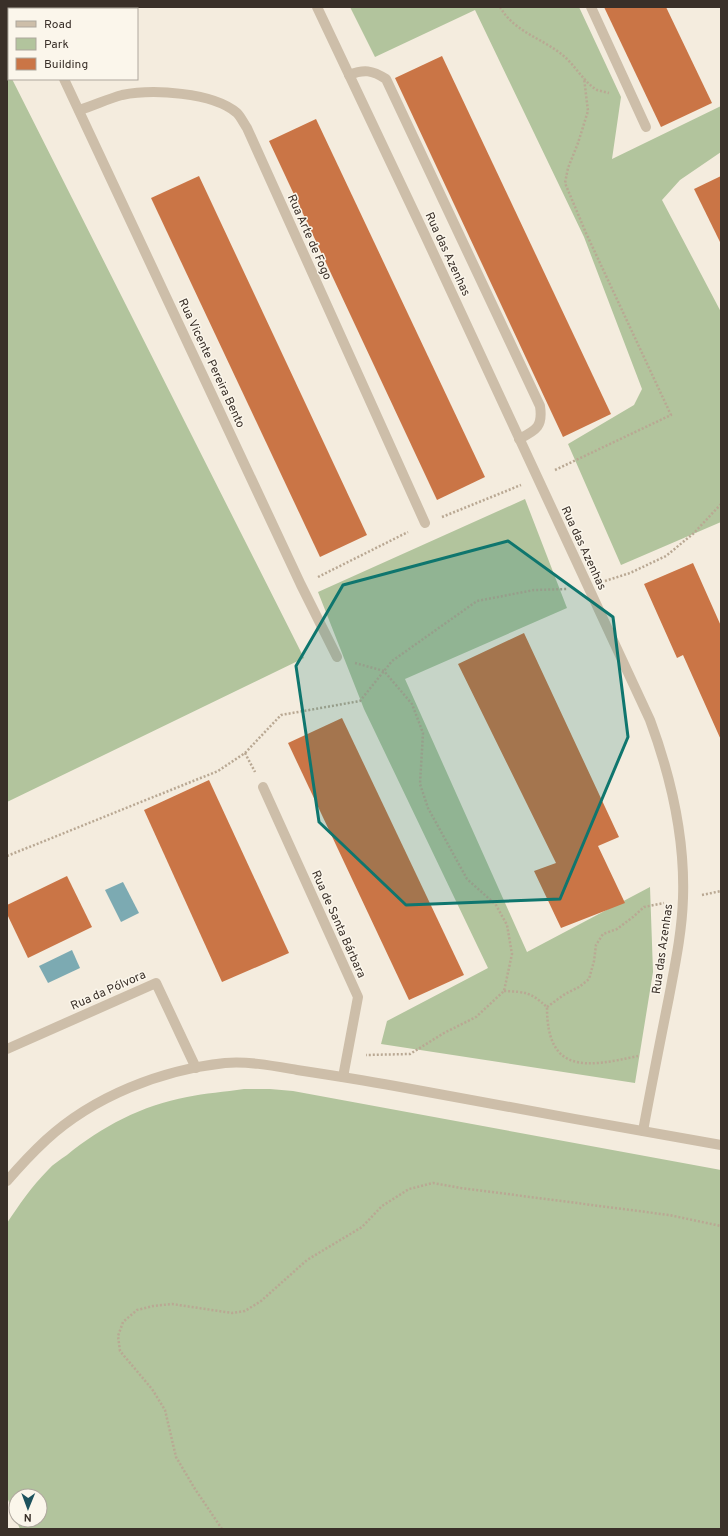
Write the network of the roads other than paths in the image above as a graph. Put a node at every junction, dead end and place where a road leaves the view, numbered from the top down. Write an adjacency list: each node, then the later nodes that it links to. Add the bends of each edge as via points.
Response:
1 (317, 7): 3 (street, Rua das Azenhas)
2 (591, 7): 6 (street)
3 (349, 75): 7 (street, Rua das Azenhas); 7 (street, via 367,71 376,73 386,80 540,406 538,427)
4 (64, 80): 5 (street, Rua Vicente Pereira Bento)
5 (79, 110): 8 (street, Rua Arte de Fogo, via 122,95 168,93 197,96 223,105 237,114 247,128); 9 (street, Rua Vicente Pereira Bento)
6 (646, 127)
7 (519, 439): 14 (street, Rua das Azenhas, via 650,720 671,784 680,848 683,899 679,944)
8 (425, 523)
9 (337, 657)
10 (263, 787): 13 (street, Rua de Santa Bárbara, via 358,997)
11 (7, 1049): 12 (street, Rua da Pólvora, via 156,983)
12 (196, 1068): 13 (street, via 227,1063 252,1063); 16 (street, via 130,1087 75,1117 47,1139)
13 (343, 1077): 14 (street)
14 (643, 1131): 15 (street)
15 (721, 1145)
16 (7, 1182)

